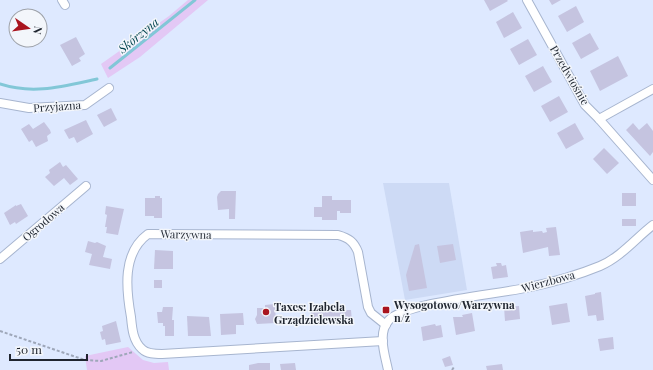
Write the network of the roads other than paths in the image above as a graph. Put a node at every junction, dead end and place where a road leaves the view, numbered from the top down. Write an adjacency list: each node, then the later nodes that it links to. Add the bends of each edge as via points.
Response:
1 (527, 0): 5 (street, Przedwiośnie, via 585,105)
2 (110, 88): 4 (street, Przyjazna, via 85,105 29,108)
3 (653, 89): 5 (street)
4 (0, 103)
5 (599, 119): 6 (street, Przedwiośnie)
6 (653, 180)
7 (86, 186): 9 (street, Ogrodowa)
8 (653, 225): 10 (street, Wierzbowa, via 602,265 530,287 408,310 393,317)
9 (0, 258)
10 (386, 325): 11 (street); 11 (street, Warzywna, via 368,307 355,245 338,235 148,234 139,240 129,268 127,294 136,342 142,350 151,354)
11 (383, 341): 12 (street)
12 (388, 370)

